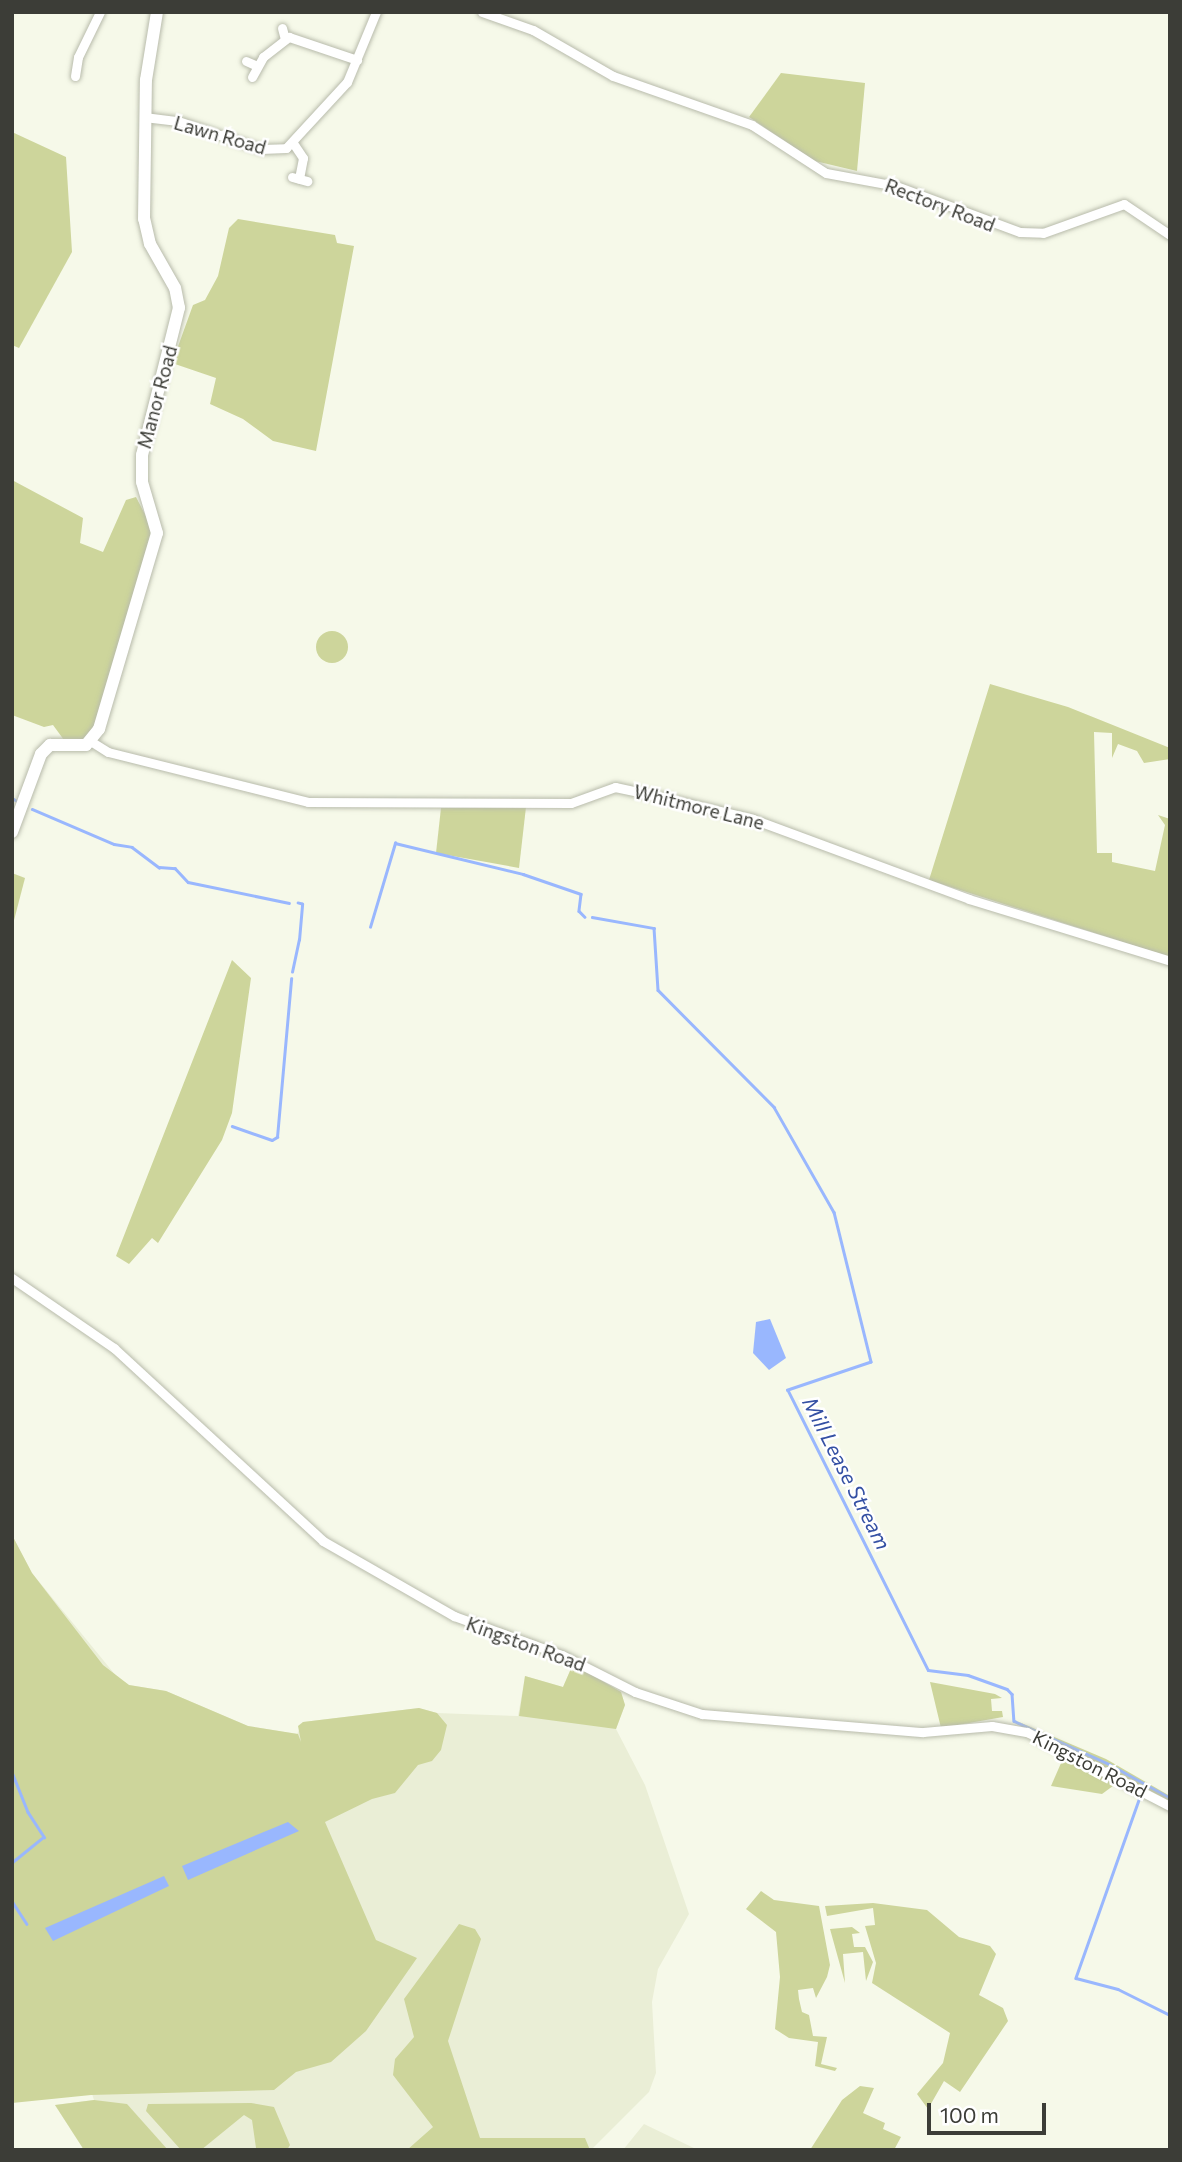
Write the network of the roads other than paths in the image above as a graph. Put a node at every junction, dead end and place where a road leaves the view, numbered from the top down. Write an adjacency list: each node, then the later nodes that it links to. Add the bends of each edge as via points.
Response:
1 (100, 12): 10 (street, via 78,57)
2 (157, 12): 12 (street, Manor Road)
3 (376, 12): 7 (street, Lawn Road)
4 (482, 12): 15 (street, Rectory Road, via 533,30 606,73 752,125 826,173 897,186 1020,232 1043,233 1124,204)
5 (282, 28): 6 (street)
6 (285, 38): 7 (street, via 300,38); 9 (street)
7 (357, 60): 13 (street, Lawn Road, via 347,82)
8 (246, 61): 9 (street)
9 (257, 66): 11 (street)
10 (75, 76)
11 (252, 77)
12 (144, 117): 13 (street, Lawn Road, via 178,121 271,150); 16 (street, Manor Road, via 145,229 175,288 179,308 142,455 142,482 157,533 139,606)
13 (293, 143): 14 (street, Lawn Road, via 303,158)
14 (299, 179)
15 (1170, 235)
16 (92, 741): 17 (street, via 78,747 57,744 41,754); 18 (street, Whitmore Lane, via 108,752 314,803 571,803 614,787 654,795 753,819 969,899)
17 (12, 832)
18 (1170, 961)
19 (12, 1278): 20 (street, Kingston Road, via 114,1348 323,1541 444,1612 499,1636 572,1659 635,1692 702,1714 923,1732 992,1726 1027,1732)
20 (1170, 1806)

